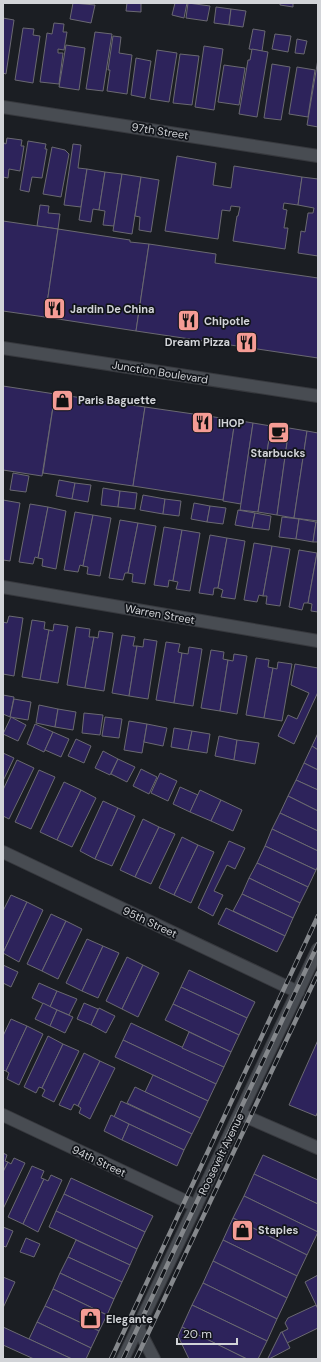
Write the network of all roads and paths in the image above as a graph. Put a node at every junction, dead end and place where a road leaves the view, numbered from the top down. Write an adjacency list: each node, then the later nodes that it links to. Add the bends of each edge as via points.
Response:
1 (3, 107): 2 (street, 97th Street)
2 (318, 156)
3 (3, 348): 4 (street, Junction Boulevard)
4 (318, 396)
5 (3, 586): 6 (street, Warren Street)
6 (318, 641)
7 (3, 852): 9 (street, 95th Street)
8 (318, 949): 9 (street, Roosevelt Avenue)
9 (298, 992): 10 (street, Roosevelt Avenue)
10 (240, 1114): 12 (street); 13 (street, Roosevelt Avenue)
11 (3, 1116): 13 (street, 94th Street)
12 (318, 1148)
13 (196, 1206): 14 (street, Roosevelt Avenue)
14 (138, 1328): 15 (street, Roosevelt Avenue); 16 (street)
15 (123, 1359)
16 (154, 1359)

